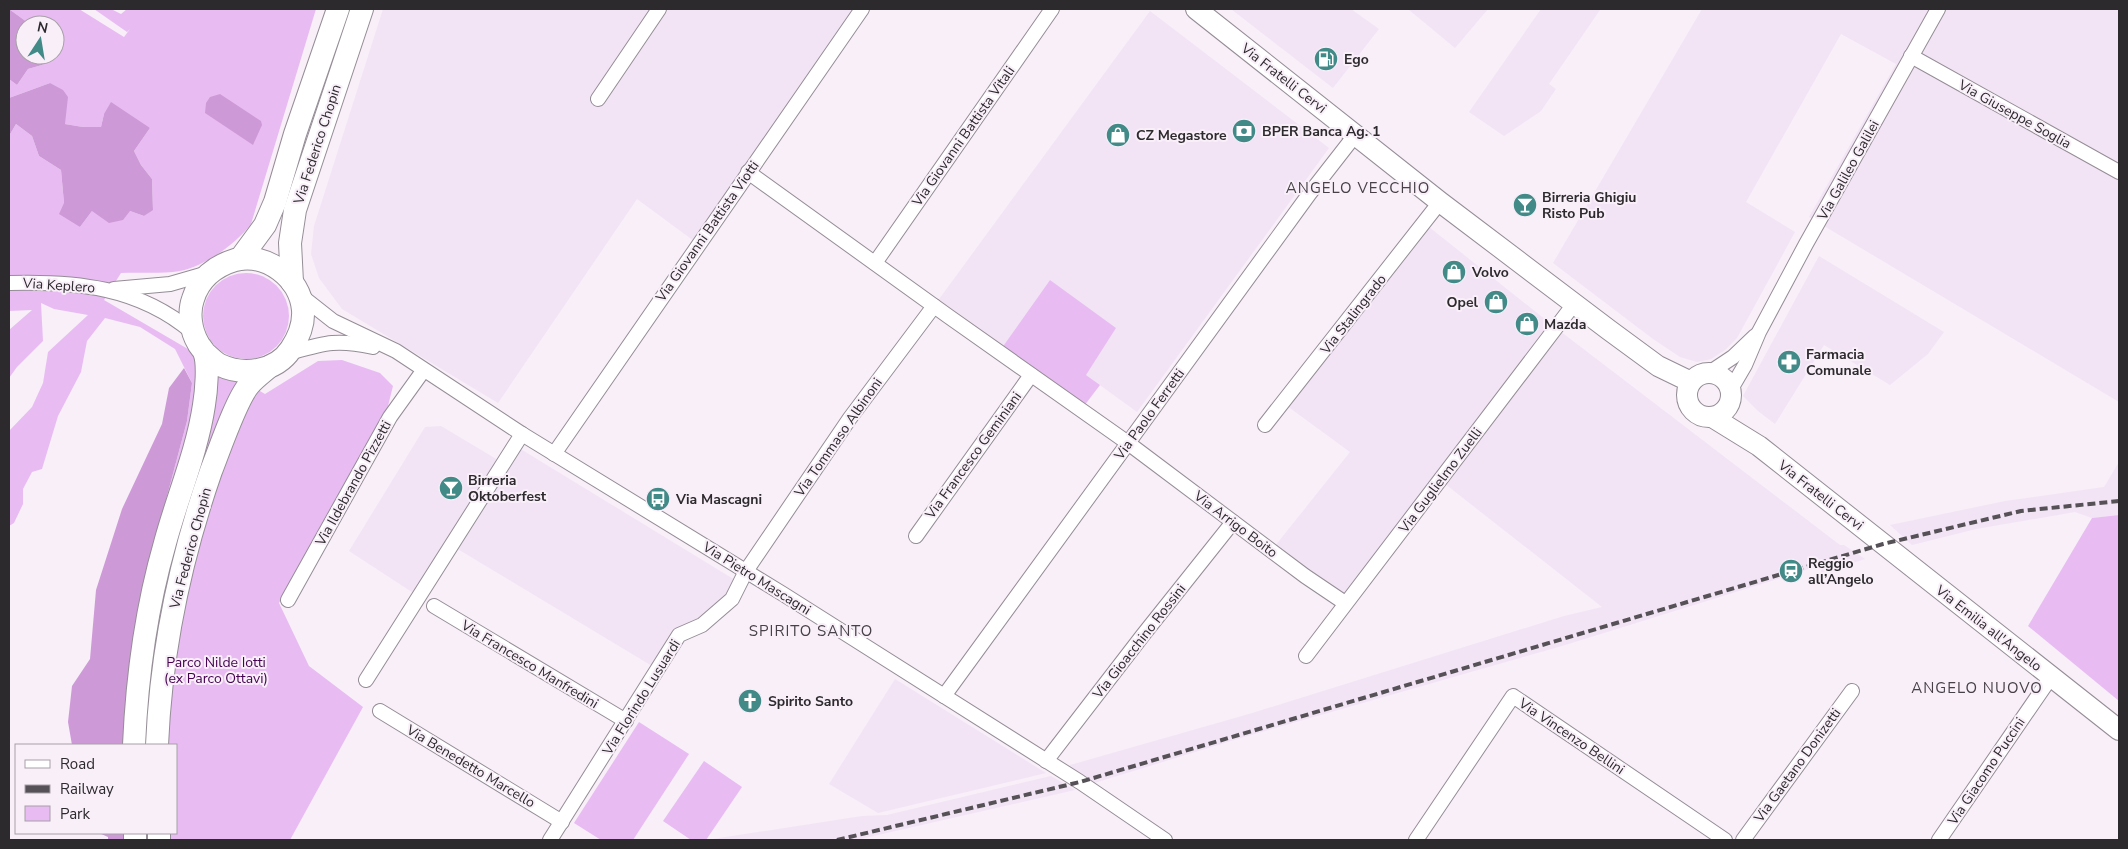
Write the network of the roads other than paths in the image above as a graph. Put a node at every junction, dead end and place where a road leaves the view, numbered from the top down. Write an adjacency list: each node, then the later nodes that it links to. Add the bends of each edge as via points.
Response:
1 (338, 9): 14 (main road, Via Federico Chopin, via 275,202 265,225)
2 (362, 9): 18 (main road, Via Federico Chopin, via 295,210 290,243)
3 (659, 9): 9 (street)
4 (862, 9): 11 (street, Via Giovanni Battista Viotti)
5 (1052, 9): 15 (street, Via Giovanni Battista Vitali)
6 (1196, 9): 10 (main road, Via Fratelli Cervi)
7 (1938, 9): 8 (street, Via Galileo Galilei)
8 (1911, 56): 12 (street, Via Giuseppe Soglia); 22 (street, Via Galileo Galilei)
9 (598, 99)
10 (1356, 134): 13 (main road, Via Fratelli Cervi); 38 (street, Via Paolo Ferretti)
11 (748, 172): 15 (street); 40 (street, Via Giovanni Battista Viotti)
12 (2119, 172)
13 (1440, 202): 20 (main road, Via Fratelli Cervi); 36 (street, Via Stalingrado)
14 (240, 259): 16 (main road, Via Federico Chopin); 18 (main road, Via Federico Chopin, via 269,263 282,271)
15 (875, 263): 21 (street)
16 (210, 272): 19 (street, Via Keplero, via 170,284); 23 (main road, Via Federico Chopin, via 192,300)
17 (9, 283): 19 (street, Via Keplero, via 72,284)
18 (296, 288): 24 (street, Via Pietro Mascagni, via 333,322); 26 (main road, Via Federico Chopin, via 303,310 302,325)
19 (108, 289): 23 (street, Via Keplero, via 164,311)
20 (1574, 304): 27 (main road, Via Fratelli Cervi); 46 (street, Via Guglielmo Zuelli)
21 (934, 306): 31 (street); 44 (street, Via Tommaso Albinoni, via 850,418)
22 (1759, 332): 30 (street, Via Galileo Galilei, via 1733,357); 33 (street, Via Galileo Galilei)
23 (193, 333): 25 (main road, Via Federico Chopin)
24 (396, 351): 26 (street, Via Pietro Mascagni, via 349,342 328,342); 29 (street, Via Pietro Mascagni)
25 (205, 353): 28 (main road, Via Federico Chopin, via 218,364 235,370); 56 (main road, Via Federico Chopin, via 201,422 165,543 145,630)
26 (289, 353): 28 (main road, Via Federico Chopin)
27 (1658, 366): 32 (main road, Via Fratelli Cervi); 34 (main road, Via Fratelli Cervi)
28 (269, 367): 57 (main road, Via Federico Chopin, via 248,386 218,453 190,533 171,614 161,680)
29 (423, 371): 37 (street, Via Pietro Mascagni); 45 (street, Via Ildebrando Pizzetti, via 390,417)
30 (1709, 373): 32 (main road); 33 (main road, via 1722,377)
31 (1031, 375): 38 (street); 42 (street, Via Francesco Geminiani)
32 (1691, 382): 34 (main road, via 1687,390)
33 (1730, 397): 35 (main road, via 1724,412); 39 (main road, Via Fratelli Cervi)
34 (1689, 405): 35 (main road, via 1699,415)
35 (1712, 417): 39 (main road, Via Fratelli Cervi)
36 (1265, 425)
37 (522, 434): 40 (street, Via Pietro Mascagni); 50 (street)
38 (1128, 443): 41 (street, Via Arrigo Boito); 52 (street, Via Paolo Ferretti)
39 (1759, 446): 43 (main road, Via Fratelli Cervi)
40 (554, 454): 44 (street, Via Pietro Mascagni)
41 (1234, 522): 46 (street, Via Arrigo Boito); 58 (street, Via Gioacchino Rossini)
42 (916, 536)
43 (1882, 544): 49 (main road, Via Emilia all'Angelo)
44 (746, 571): 52 (street, Via Pietro Mascagni); 54 (street, Via Florindo Lusuardi, via 732,599 702,625 679,635)
45 (288, 600)
46 (1345, 603): 48 (street, Via Guglielmo Zuelli)
47 (434, 606): 54 (street, Via Francesco Manfredini)
48 (1306, 656)
49 (2051, 677): 55 (main road, Via Emilia all'Angelo); 65 (street, Via Giacomo Puccini)
50 (366, 680)
51 (1852, 691): 64 (street, Via Gaetano Donizetti)
52 (944, 696): 58 (street, Via Pietro Mascagni)
53 (380, 711): 59 (street, Via Benedetto Marcello)
54 (626, 721): 59 (street, Via Florindo Lusuardi)
55 (2119, 730)
56 (134, 744)
57 (157, 744)
58 (1046, 761): 61 (street, Via Pietro Mascagni)
59 (562, 822): 60 (street, Via Florindo Lusuardi)
60 (550, 840)
61 (1165, 840)
62 (1416, 840): 63 (street, Via Vincenzo Bellini, via 1513,696)
63 (1725, 840)
64 (1742, 840)
65 (1939, 840)

